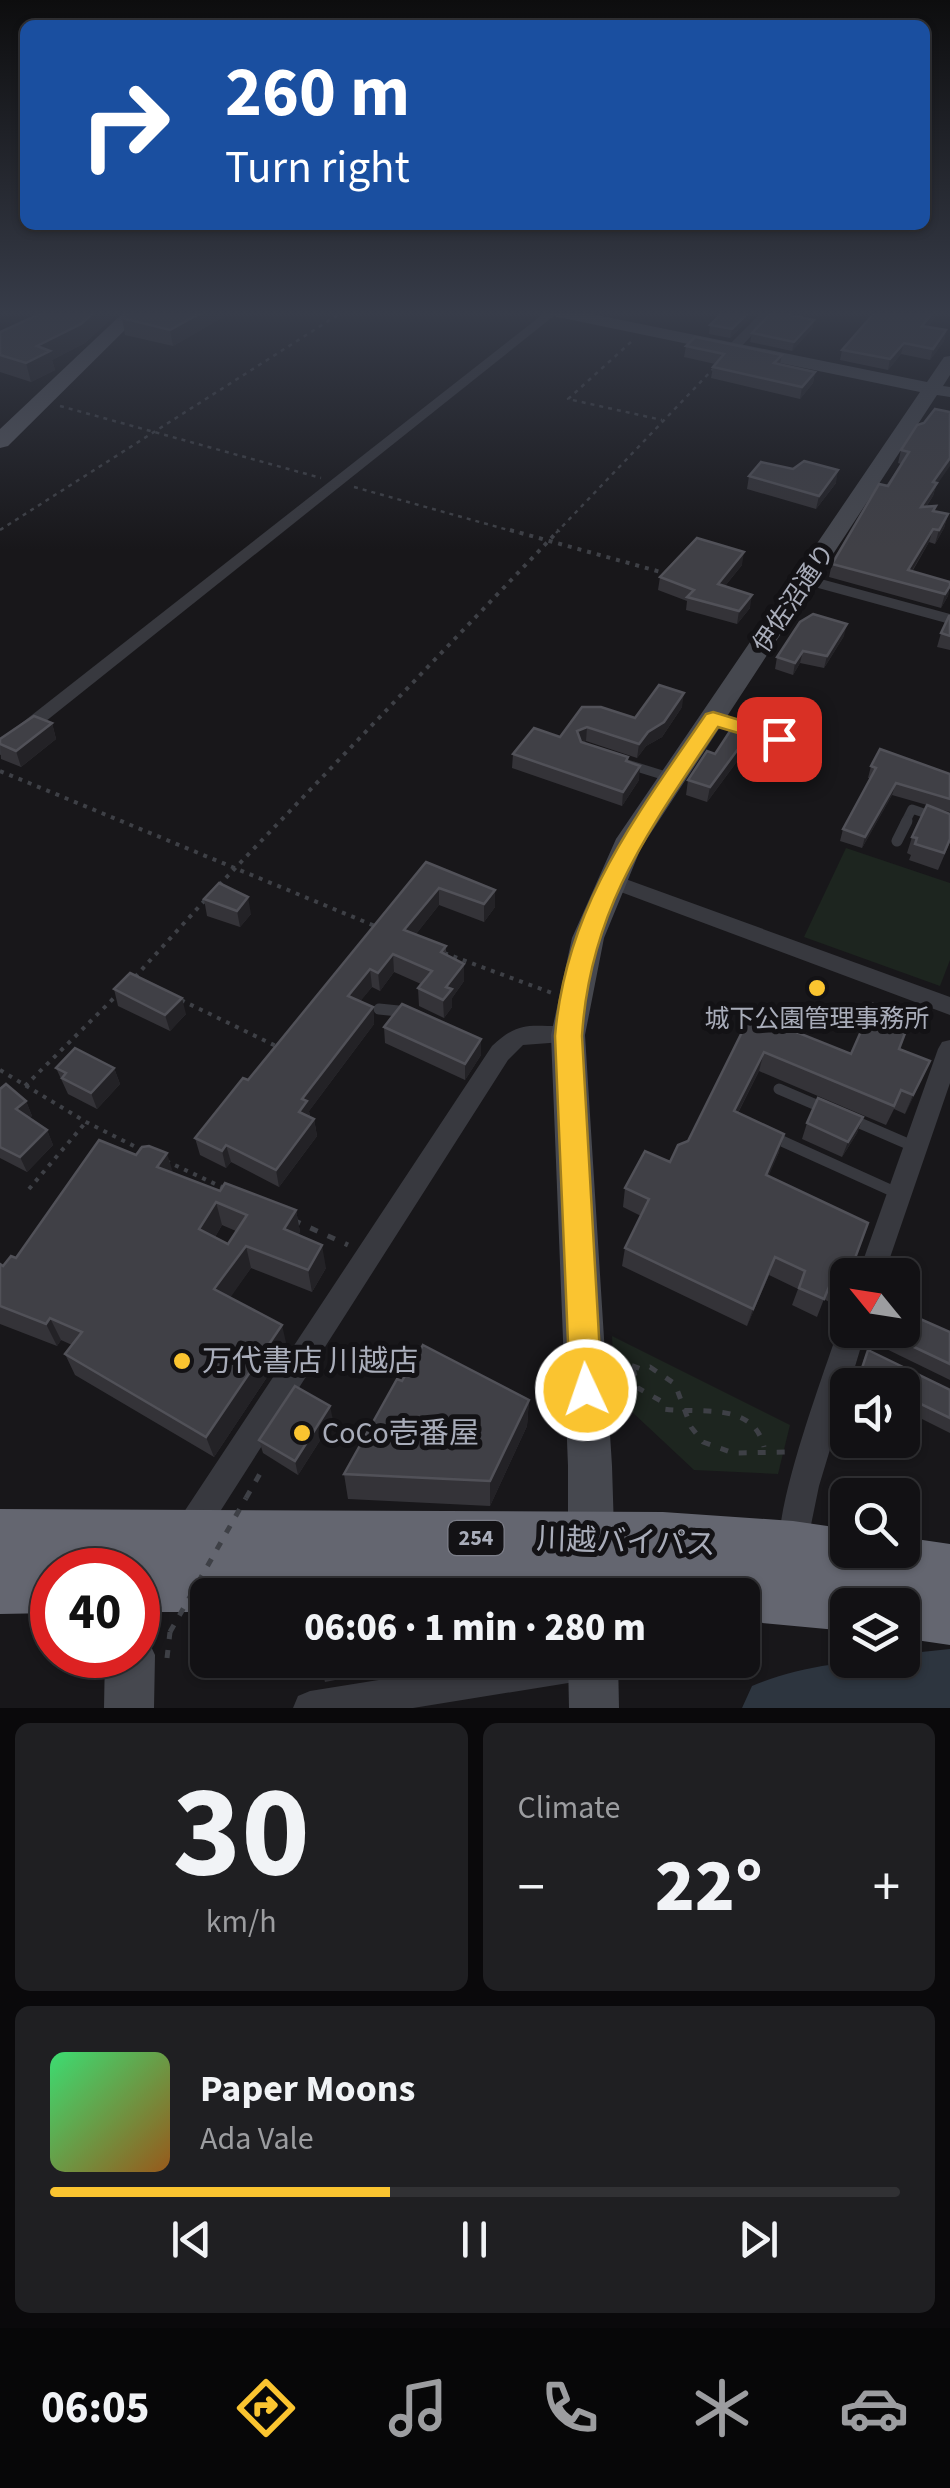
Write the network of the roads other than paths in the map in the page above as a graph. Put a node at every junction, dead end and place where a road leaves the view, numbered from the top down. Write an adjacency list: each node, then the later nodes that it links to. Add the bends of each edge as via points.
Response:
1 (52, 391): 4 (main road)
2 (454, 391): 8 (street)
3 (937, 391): 5 (street, 伊佐沼通り)
4 (0, 441)
5 (806, 580): 6 (street); 7 (street, 伊佐沼通り)
6 (950, 619)
7 (713, 718): 9 (lane); 11 (street, 伊佐沼通り)
8 (0, 749)
9 (812, 749)
10 (619, 761): 11 (lane)
11 (673, 778): 14 (street, 伊佐沼通り)
12 (950, 822): 13 (lane, via 912,810)
13 (897, 841)
14 (609, 880): 15 (street); 18 (street, 伊佐沼通り, via 571,998)
15 (950, 1006)
16 (379, 1009): 17 (lane)
17 (417, 1016)
18 (568, 1036): 27 (street, via 518,1036 492,1050 369,1255); 29 (street, 伊佐沼通り)
19 (950, 1049): 22 (street)
20 (779, 1089): 22 (lane)
21 (759, 1131): 23 (lane)
22 (916, 1147): 23 (street)
23 (900, 1194): 24 (street)
24 (878, 1258)
25 (853, 1348): 28 (street, via 804,1486)
26 (0, 1538): 27 (highway, 川越バイパス / 254)
27 (185, 1538): 29 (highway, 川越バイパス / 254)
28 (793, 1550): 29 (highway, 川越バイパス / 254); 30 (highway, 川越バイパス / 254)
29 (592, 1572): 31 (highway, 川越バイパス / 254); 34 (highway, 川越バイパス / 254)
30 (950, 1574)
31 (160, 1582)
32 (30, 1583): 33 (highway)
33 (0, 1584)
34 (830, 1599)
35 (920, 1611): 36 (highway)
36 (950, 1615)
37 (139, 1678): 39 (street)
38 (593, 1681): 40 (street)
39 (129, 1708)
40 (310, 1708)

